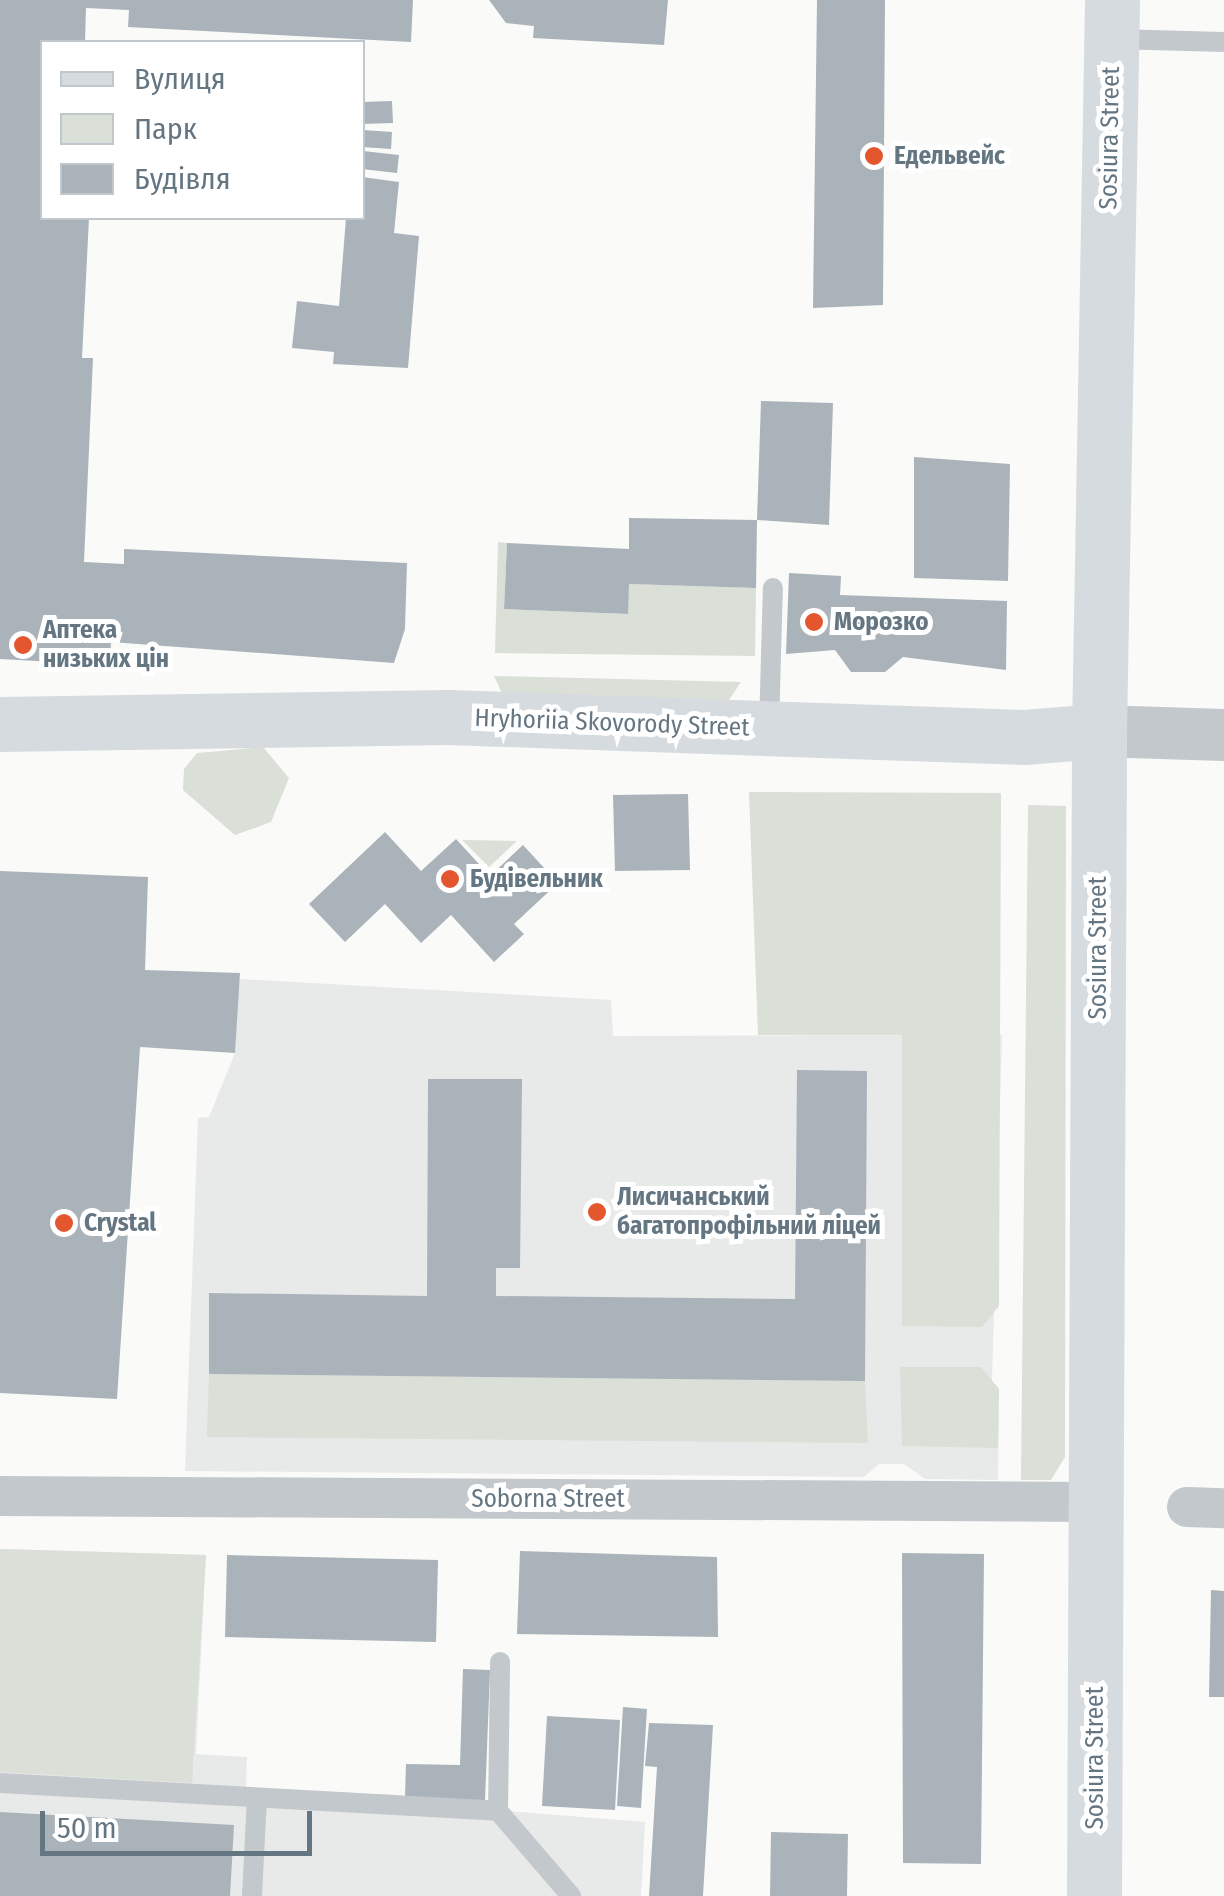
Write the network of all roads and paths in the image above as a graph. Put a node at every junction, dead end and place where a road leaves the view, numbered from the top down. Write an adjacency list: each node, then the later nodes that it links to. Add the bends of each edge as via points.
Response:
1 (1112, 19): 2 (lane); 6 (main road, Sosiura Street)
2 (1224, 42)
3 (772, 588): 5 (lane)
4 (0, 724): 5 (main road, Hryhoriia Skovorody Street, via 448,717)
5 (769, 729): 6 (main road, Hryhoriia Skovorody Street, via 1024,737)
6 (1099, 731): 7 (street, Hryhoriia Skovorody Street); 9 (main road, Sosiura Street)
7 (1224, 735)
8 (0, 1496): 9 (street, Soborna Street)
9 (1096, 1502): 16 (main road, Sosiura Street)
10 (500, 1662): 13 (lane)
11 (0, 1784): 12 (lane)
12 (257, 1798): 13 (lane); 14 (lane)
13 (498, 1810): 15 (lane)
14 (252, 1896)
15 (572, 1896)
16 (1094, 1896)

